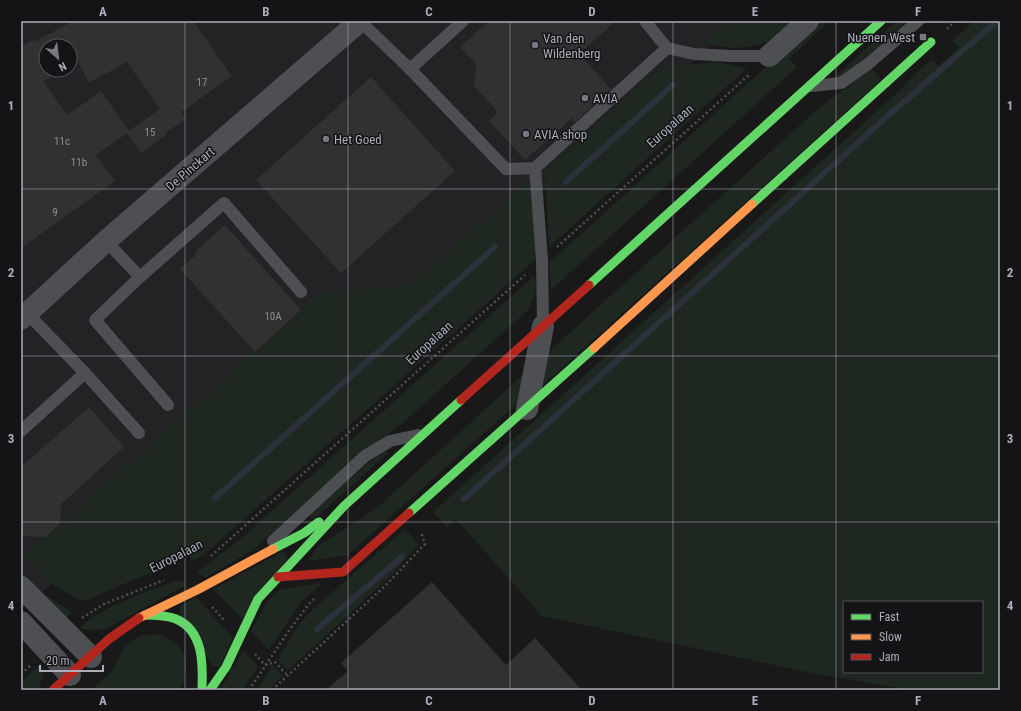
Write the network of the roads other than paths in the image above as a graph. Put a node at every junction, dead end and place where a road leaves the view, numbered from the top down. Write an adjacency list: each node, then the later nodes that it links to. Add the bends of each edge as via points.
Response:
1 (360, 21): 10 (lane); 13 (street, De Pinckart)
2 (463, 21): 10 (lane)
3 (645, 21): 8 (lane)
4 (808, 21): 9 (street)
5 (881, 21): 11 (main road)
6 (918, 21): 11 (lane, via 868,64 841,83)
7 (931, 42): 20 (main road)
8 (667, 48): 9 (lane, via 694,54); 12 (lane)
9 (769, 56)
10 (410, 70): 12 (lane, via 506,169)
11 (808, 87): 17 (main road)
12 (535, 168): 17 (lane, via 542,260)
13 (106, 241): 14 (lane); 16 (street, De Pinckart)
14 (140, 277): 15 (lane, via 224,203); 19 (lane, via 95,320)
15 (301, 292)
16 (24, 316): 18 (lane)
17 (543, 326): 20 (street); 23 (main road)
18 (85, 373): 21 (lane); 22 (lane)
19 (168, 405)
20 (527, 409): 26 (main road, via 343,572)
21 (21, 431)
22 (139, 433)
23 (423, 434): 24 (main road); 25 (lane, via 390,441 365,456)
24 (344, 506): 25 (main road, via 304,532); 26 (main road)
25 (256, 557): 28 (main road, via 197,590)
26 (278, 577): 34 (main road, via 258,599 226,667)
27 (21, 587): 30 (street)
28 (143, 615): 30 (main road, via 109,638); 33 (main road, via 164,616 177,620 192,632 200,648)
29 (21, 622): 31 (street)
30 (91, 657): 31 (main road)
31 (70, 675): 32 (main road)
32 (53, 690)
33 (202, 690)
34 (210, 690)

